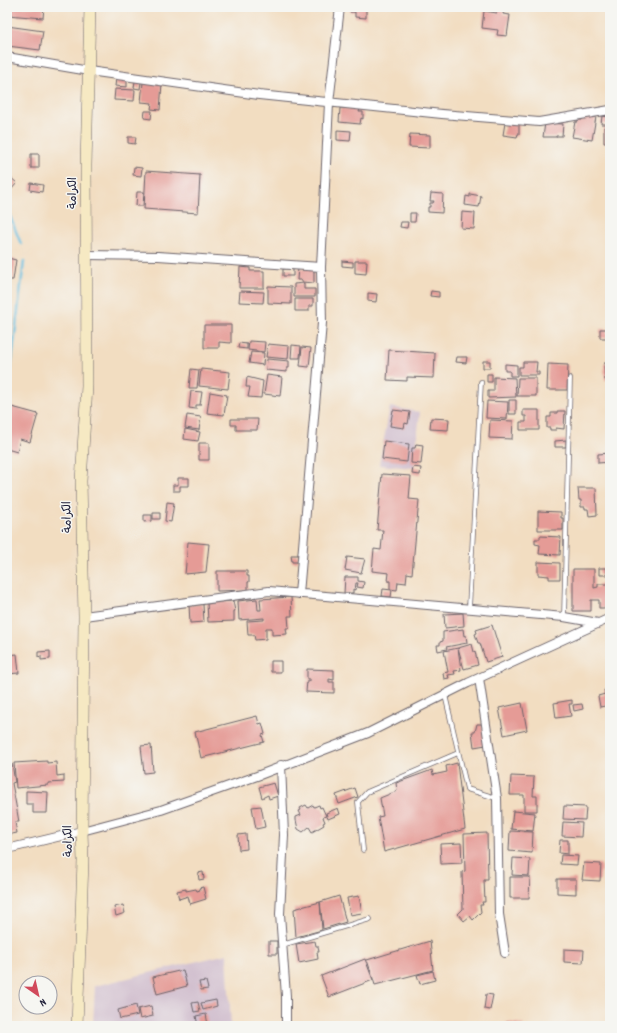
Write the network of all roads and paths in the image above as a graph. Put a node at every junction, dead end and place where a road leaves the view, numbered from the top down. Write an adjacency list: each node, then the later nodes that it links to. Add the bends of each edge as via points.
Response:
1 (90, 7): 4 (main road, الكرامة)
2 (340, 7): 5 (street)
3 (7, 58): 4 (street)
4 (89, 71): 5 (street); 7 (main road, الكرامة)
5 (329, 103): 6 (street, via 539,122); 8 (street)
6 (610, 110)
7 (87, 255): 8 (street, via 158,256); 13 (main road, الكرامة, via 87,386 80,481)
8 (321, 267): 11 (street, via 322,323)
9 (570, 378): 14 (lane)
10 (481, 382): 12 (lane)
11 (298, 594): 12 (street); 13 (street, via 269,591)
12 (468, 608): 14 (street)
13 (84, 616): 22 (main road, الكرامة)
14 (564, 617): 16 (street)
15 (610, 618): 16 (street)
16 (598, 623): 17 (street)
17 (479, 678): 18 (street); 21 (street)
18 (445, 695): 19 (lane); 20 (street, via 368,733)
19 (458, 753): 21 (lane, via 467,789); 24 (lane, via 367,792 358,802)
20 (280, 765): 22 (street, via 257,776 161,810); 26 (street, via 284,835 280,914)
21 (497, 798): 27 (street, via 499,914)
22 (82, 831): 23 (street); 28 (main road, الكرامة)
23 (7, 849)
24 (363, 850)
25 (370, 919): 26 (lane)
26 (282, 945): 29 (street)
27 (505, 953)
28 (77, 1026)
29 (286, 1026)

